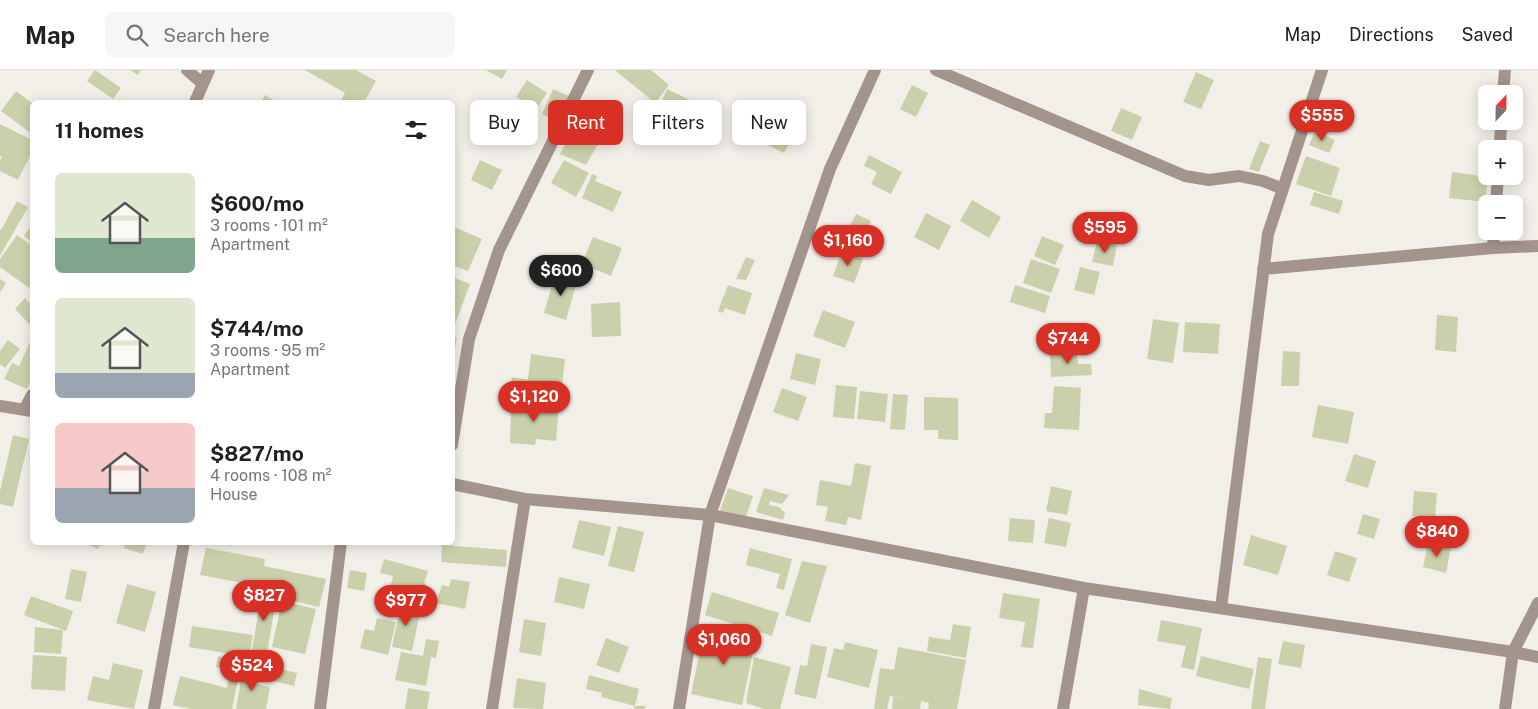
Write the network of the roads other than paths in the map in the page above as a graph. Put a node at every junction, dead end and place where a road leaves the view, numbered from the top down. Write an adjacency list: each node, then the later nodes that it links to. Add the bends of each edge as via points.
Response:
1 (187, 70): 8 (street)
2 (209, 70): 8 (street)
3 (588, 70): 18 (street, via 499,250 469,339)
4 (875, 70): 21 (street, via 830,169)
5 (936, 70): 11 (street, via 1185,176 1209,180 1239,176)
6 (1322, 70): 11 (street)
7 (1505, 70): 9 (street)
8 (203, 84): 10 (street)
9 (1504, 85)
10 (196, 100)
11 (1283, 189): 15 (street, via 1268,234)
12 (1493, 240): 14 (street)
13 (1538, 246): 14 (street)
14 (1493, 248): 15 (street)
15 (1263, 269): 26 (street)
16 (0, 406): 17 (street)
17 (28, 411)
18 (455, 426)
19 (455, 485): 20 (street)
20 (525, 499): 21 (street); 32 (street)
21 (710, 515): 24 (street); 29 (street)
22 (183, 545): 30 (street)
23 (341, 545): 31 (street)
24 (1084, 588): 26 (street); 33 (street)
25 (1538, 603): 27 (street)
26 (1221, 608): 27 (street)
27 (1513, 652): 28 (street); 34 (street)
28 (1538, 657)
29 (682, 708)
30 (154, 709)
31 (320, 709)
32 (492, 709)
33 (1063, 709)
34 (1505, 709)

